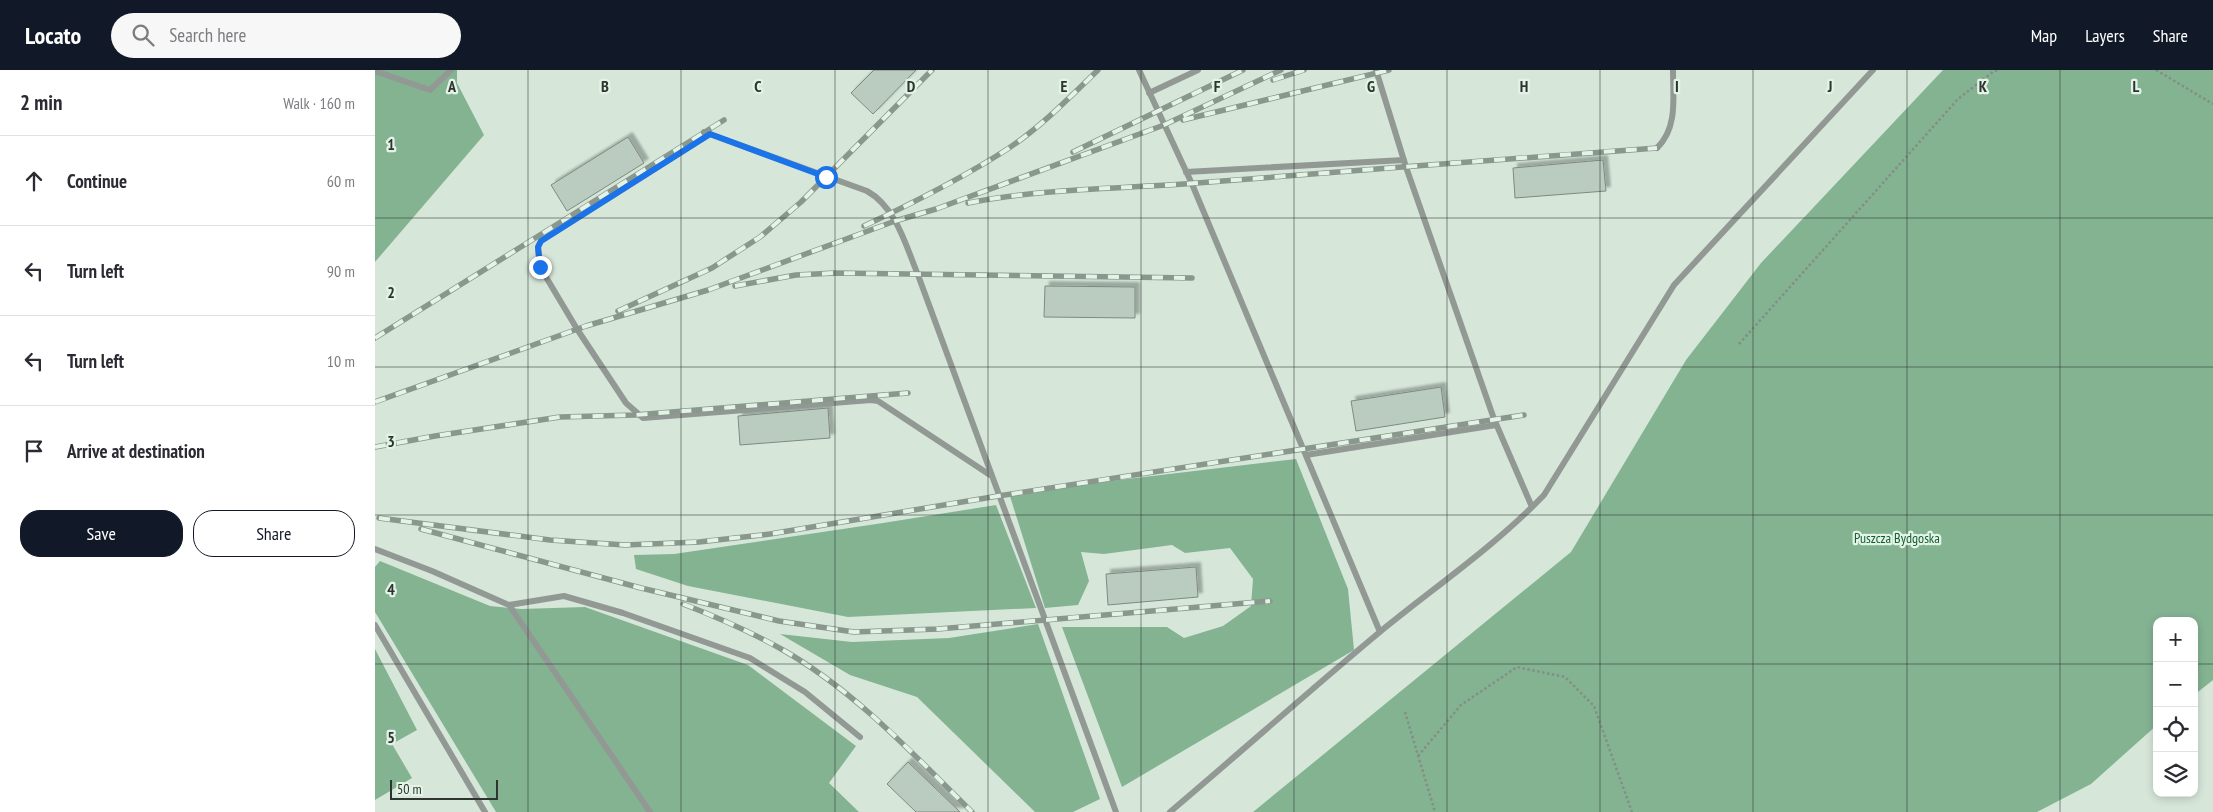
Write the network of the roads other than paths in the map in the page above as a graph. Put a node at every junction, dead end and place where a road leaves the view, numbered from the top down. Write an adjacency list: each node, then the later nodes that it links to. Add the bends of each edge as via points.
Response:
1 (451, 70): 7 (lane, via 430,90)
2 (1139, 70): 8 (lane)
3 (1198, 70): 8 (lane)
4 (1376, 70): 10 (lane)
5 (1673, 70): 9 (lane, via 1673,112 1669,133)
6 (1873, 70): 15 (lane, via 1674,285 1544,495)
7 (375, 71)
8 (1149, 93): 11 (lane)
9 (1657, 148)
10 (1403, 160): 11 (lane); 12 (lane)
11 (1186, 172): 13 (lane)
12 (1496, 425): 13 (lane); 15 (lane)
13 (1306, 455): 19 (lane)
14 (990, 475): 14 (lane, via 918,275 895,222 882,202 867,191 707,133 541,241 538,247 540,267 626,403 643,418 878,401); 23 (lane)
15 (1532, 507): 19 (lane, via 1512,528)
16 (375, 549): 17 (lane)
17 (509, 605): 20 (lane, via 565,596 750,658 805,692); 22 (lane)
18 (375, 625): 21 (lane)
19 (1381, 632): 24 (lane)
20 (860, 737)
21 (485, 812)
22 (651, 812)
23 (1116, 812)
24 (1170, 812)

